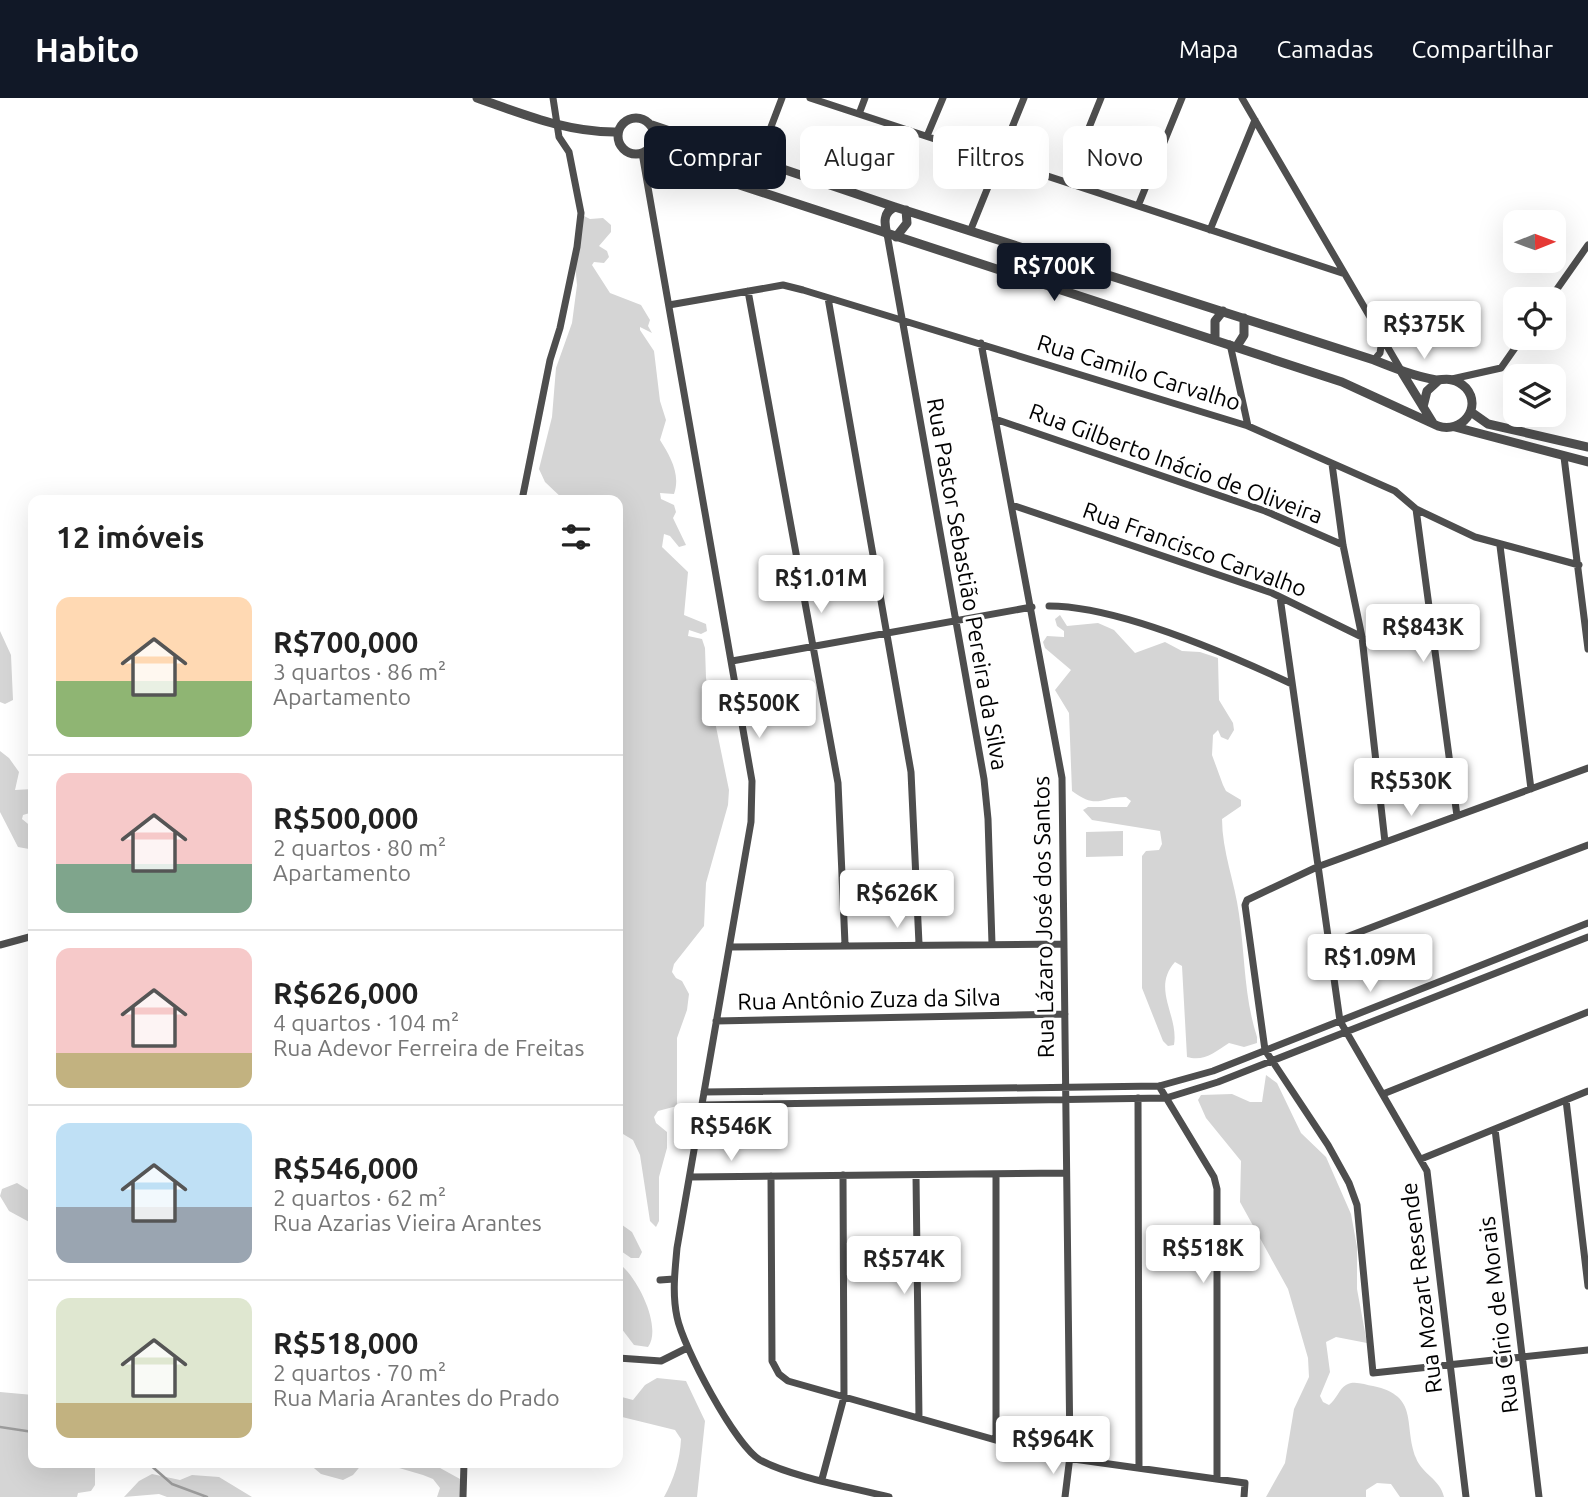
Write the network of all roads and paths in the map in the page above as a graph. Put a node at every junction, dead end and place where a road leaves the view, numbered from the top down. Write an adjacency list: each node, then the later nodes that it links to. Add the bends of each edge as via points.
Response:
1 (477, 98): 14 (street)
2 (553, 98): 14 (street)
3 (782, 98): 16 (street)
4 (810, 98): 11 (street)
5 (865, 98): 11 (street)
6 (943, 98): 20 (street)
7 (1024, 98): 17 (street)
8 (1101, 98): 18 (street)
9 (1182, 98): 26 (street)
10 (1242, 98): 12 (street)
11 (859, 114): 20 (street)
12 (1255, 120): 30 (street); 33 (street)
13 (652, 125): 15 (street); 19 (street, via 635,117 626,120); 22 (street, via 654,139)
14 (558, 126): 19 (street); 60 (street, via 577,184 580,230)
15 (655, 126)
16 (771, 126)
17 (1013, 126)
18 (1090, 126)
19 (618, 132): 22 (street, via 624,150)
20 (927, 136): 21 (street)
21 (933, 138)
22 (642, 153): 31 (street); 37 (street)
23 (786, 170): 27 (street)
24 (987, 189): 29 (street)
25 (1089, 189): 26 (street)
26 (1138, 205): 30 (street)
27 (895, 207): 28 (street); 31 (street, via 886,214 884,225)
28 (906, 210): 29 (street); 31 (street, via 907,223)
29 (971, 229): 38 (street)
30 (1210, 230): 33 (street)
31 (891, 235): 40 (street, Rua Pastor Sebastião Pereira da Silva); 42 (street)
32 (1588, 245): 34 (street)
33 (1342, 273): 41 (street)
34 (1558, 287)
35 (748, 291): 36 (street, Rua Camilo Carvalho, via 783,285); 37 (street, Rua Camilo Carvalho); 72 (street)
36 (828, 298): 40 (street, Rua Camilo Carvalho); 70 (street)
37 (669, 305): 74 (street)
38 (1223, 311): 39 (street); 42 (street, via 1215,321)
39 (1244, 318): 44 (street, via 1244,335); 46 (street)
40 (901, 321): 43 (street, Rua Camilo Carvalho); 69 (street, Rua Pastor Sebastião Pereira da Silva)
41 (1382, 339): 46 (street); 47 (street)
42 (1215, 340): 44 (street)
43 (981, 343): 52 (street, Rua Lázaro José dos Santos); 54 (street, Rua Camilo Carvalho)
44 (1234, 345): 53 (street, via 1342,382); 54 (street)
45 (1514, 350): 48 (street, via 1501,368)
46 (1374, 360): 47 (street)
47 (1401, 371): 49 (street); 50 (street)
48 (1451, 379): 49 (street); 51 (street, via 1469,391)
49 (1439, 380): 50 (street, via 1427,391)
50 (1423, 407): 53 (street)
51 (1471, 412): 55 (street); 56 (street, via 1488,424)
52 (995, 419): 61 (street, Rua Lázaro José dos Santos); 63 (street, Rua Gilberto Inácio de Oliveira, via 1265,511)
53 (1433, 424): 55 (street)
54 (1248, 426): 59 (street, Rua Camilo Carvalho)
55 (1455, 427): 57 (street)
56 (1588, 447)
57 (1564, 457): 58 (street); 65 (street)
58 (1588, 462)
59 (1332, 464): 62 (street, Rua Camilo Carvalho, via 1395,491); 63 (street)
60 (523, 495)
61 (1012, 505): 66 (street, Rua Francisco Carvalho); 68 (street, Rua Lázaro José dos Santos)
62 (1416, 509): 64 (street, Rua Camilo Carvalho); 78 (street)
63 (1343, 545): 71 (street)
64 (1500, 546): 65 (street, Rua Camilo Carvalho); 77 (street)
65 (1579, 565): 73 (street)
66 (1280, 597): 71 (street, Rua Francisco Carvalho); 75 (street, Rua Mozart Resende)
67 (1049, 606): 75 (street, via 1088,609 1179,637)
68 (1032, 607): 69 (street); 88 (street, Rua Lázaro José dos Santos, via 1062,778)
69 (955, 621): 70 (street); 87 (street, Rua Pastor Sebastião Pereira da Silva, via 984,779)
70 (887, 634): 72 (street); 86 (street, via 911,772)
71 (1362, 637): 79 (street)
72 (812, 645): 74 (street); 85 (street, via 838,783)
73 (1588, 649)
74 (732, 661): 91 (street, via 752,805)
75 (1292, 684): 81 (street, Rua Mozart Resende)
76 (1588, 768): 77 (street)
77 (1531, 789): 78 (street)
78 (1457, 816): 79 (street)
79 (1385, 842): 81 (street)
80 (1588, 845): 89 (street)
81 (1317, 867): 89 (street, Rua Mozart Resende); 97 (street, via 1245,905)
82 (1588, 923): 95 (street)
83 (28, 937): 90 (street)
84 (1588, 937): 96 (street)
85 (845, 944): 86 (street); 91 (street)
86 (919, 944): 87 (street)
87 (992, 944): 88 (street)
88 (1064, 944): 93 (street, Rua Lázaro José dos Santos)
89 (1328, 944): 95 (street, Rua Mozart Resende)
90 (0, 945)
91 (730, 947): 94 (street)
92 (1588, 1012): 103 (street)
93 (1065, 1014): 94 (street, Rua Antônio Zuza da Silva); 100 (street, Rua Lázaro José dos Santos)
94 (716, 1021): 102 (street)
95 (1340, 1021): 96 (street, Rua Mozart Resende); 97 (street)
96 (1345, 1032): 98 (street); 103 (street, Rua Mozart Resende)
97 (1265, 1050): 98 (street); 99 (street)
98 (1270, 1060): 105 (street); 124 (street, via 1328,1145 1357,1205 1373,1373)
99 (1159, 1086): 100 (street); 105 (street)
100 (1065, 1087): 102 (street); 106 (street, Rua Lázaro José dos Santos)
101 (1588, 1091): 107 (street)
102 (704, 1092): 108 (street)
103 (1383, 1094): 110 (street, Rua Mozart Resende)
104 (1138, 1098): 105 (street); 106 (street); 130 (street)
105 (1166, 1098): 132 (street, via 1217,1189)
106 (1066, 1100): 108 (street); 111 (street, Rua Lázaro José dos Santos)
107 (1566, 1100): 109 (street); 119 (street)
108 (702, 1105): 116 (street)
109 (1495, 1129): 110 (street); 122 (street, Rua Círio de Morais)
110 (1422, 1159): 124 (street, Rua Mozart Resende)
111 (1066, 1173): 112 (street); 128 (street, Rua Lázaro José dos Santos)
112 (996, 1174): 114 (street); 127 (street)
113 (843, 1175): 114 (street); 115 (street); 125 (street)
114 (916, 1175): 126 (street)
115 (771, 1176): 116 (street); 125 (street, via 772,1362 788,1381)
116 (690, 1177): 117 (street)
117 (674, 1279): 118 (street); 120 (street, via 677,1319)
118 (660, 1280)
119 (1588, 1286)
120 (687, 1348): 123 (street, via 662,1361); 131 (street, via 741,1442 759,1459)
121 (1588, 1350): 122 (street)
122 (1522, 1357): 124 (street); 138 (street, Rua Círio de Morais)
123 (623, 1358)
124 (1448, 1365): 137 (street, Rua Mozart Resende)
125 (844, 1397): 126 (street); 131 (street)
126 (919, 1418): 127 (street)
127 (996, 1440): 128 (street)
128 (1069, 1458): 130 (street); 135 (street, Rua Lázaro José dos Santos)
129 (464, 1468): 133 (street)
130 (1139, 1468): 132 (street)
131 (822, 1479): 134 (street)
132 (1216, 1479): 136 (street, via 1245,1483)
133 (463, 1497)
134 (890, 1497)
135 (1065, 1497)
136 (1244, 1497)
137 (1465, 1497)
138 (1539, 1497)

